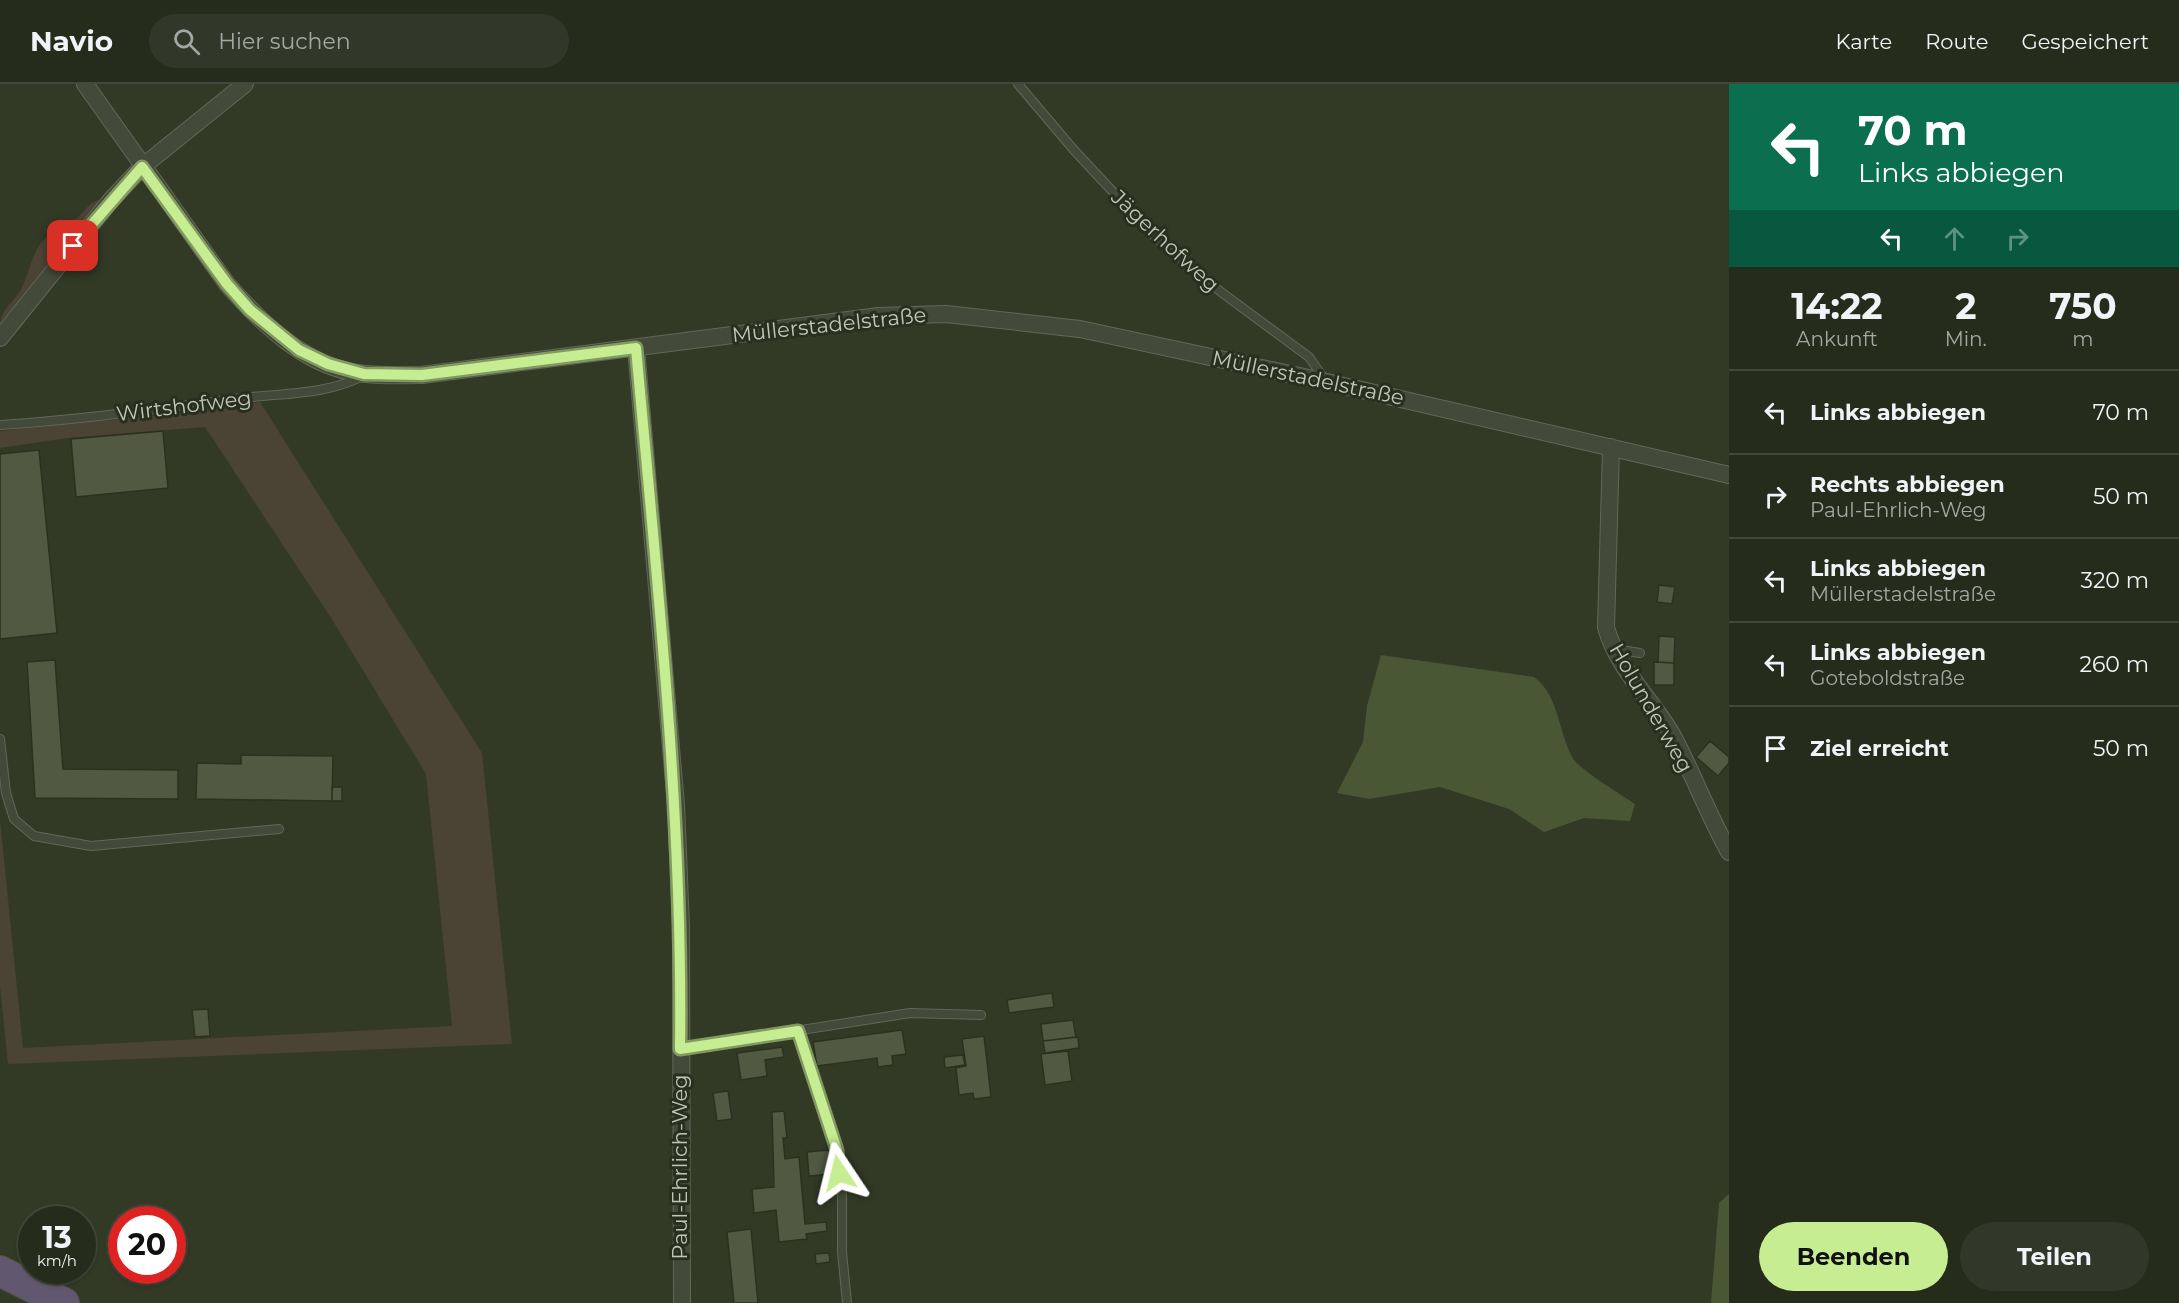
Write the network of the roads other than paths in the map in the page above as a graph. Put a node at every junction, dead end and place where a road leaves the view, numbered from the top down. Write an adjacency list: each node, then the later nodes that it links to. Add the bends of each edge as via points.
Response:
1 (85, 84): 4 (street, Müllerstadelstraße)
2 (245, 84): 4 (street)
3 (1018, 84): 8 (lane, Jägerhofweg, via 1072,149 1156,238 1309,357)
4 (142, 167): 5 (street, via 87,227); 7 (street, Müllerstadelstraße, via 250,310 299,350 328,364)
5 (0, 338)
6 (636, 348): 7 (street, Müllerstadelstraße, via 422,375); 8 (street, Müllerstadelstraße, via 879,316 946,314 1080,329); 19 (street, Paul-Ehrlich-Weg, via 675,805 681,927)
7 (364, 374): 9 (lane, Wirtshofweg, via 348,384 300,392)
8 (1327, 382): 10 (street, Müllerstadelstraße)
9 (0, 425)
10 (1611, 447): 11 (street, Müllerstadelstraße); 12 (street, Holunderweg, via 1606,627)
11 (1729, 475)
12 (1612, 649): 13 (lane); 16 (street, Holunderweg, via 1672,735)
13 (1640, 653)
14 (0, 739): 15 (lane, via 6,793 14,819 34,836 91,846)
15 (279, 829)
16 (1729, 852)
17 (981, 1015): 18 (lane, via 910,1013)
18 (798, 1031): 19 (lane); 23 (lane, via 837,1150)
19 (680, 1049): 22 (street, Paul-Ehrlich-Weg)
20 (0, 1271): 21 (highway)
21 (64, 1303)
22 (682, 1303)
23 (848, 1303)

